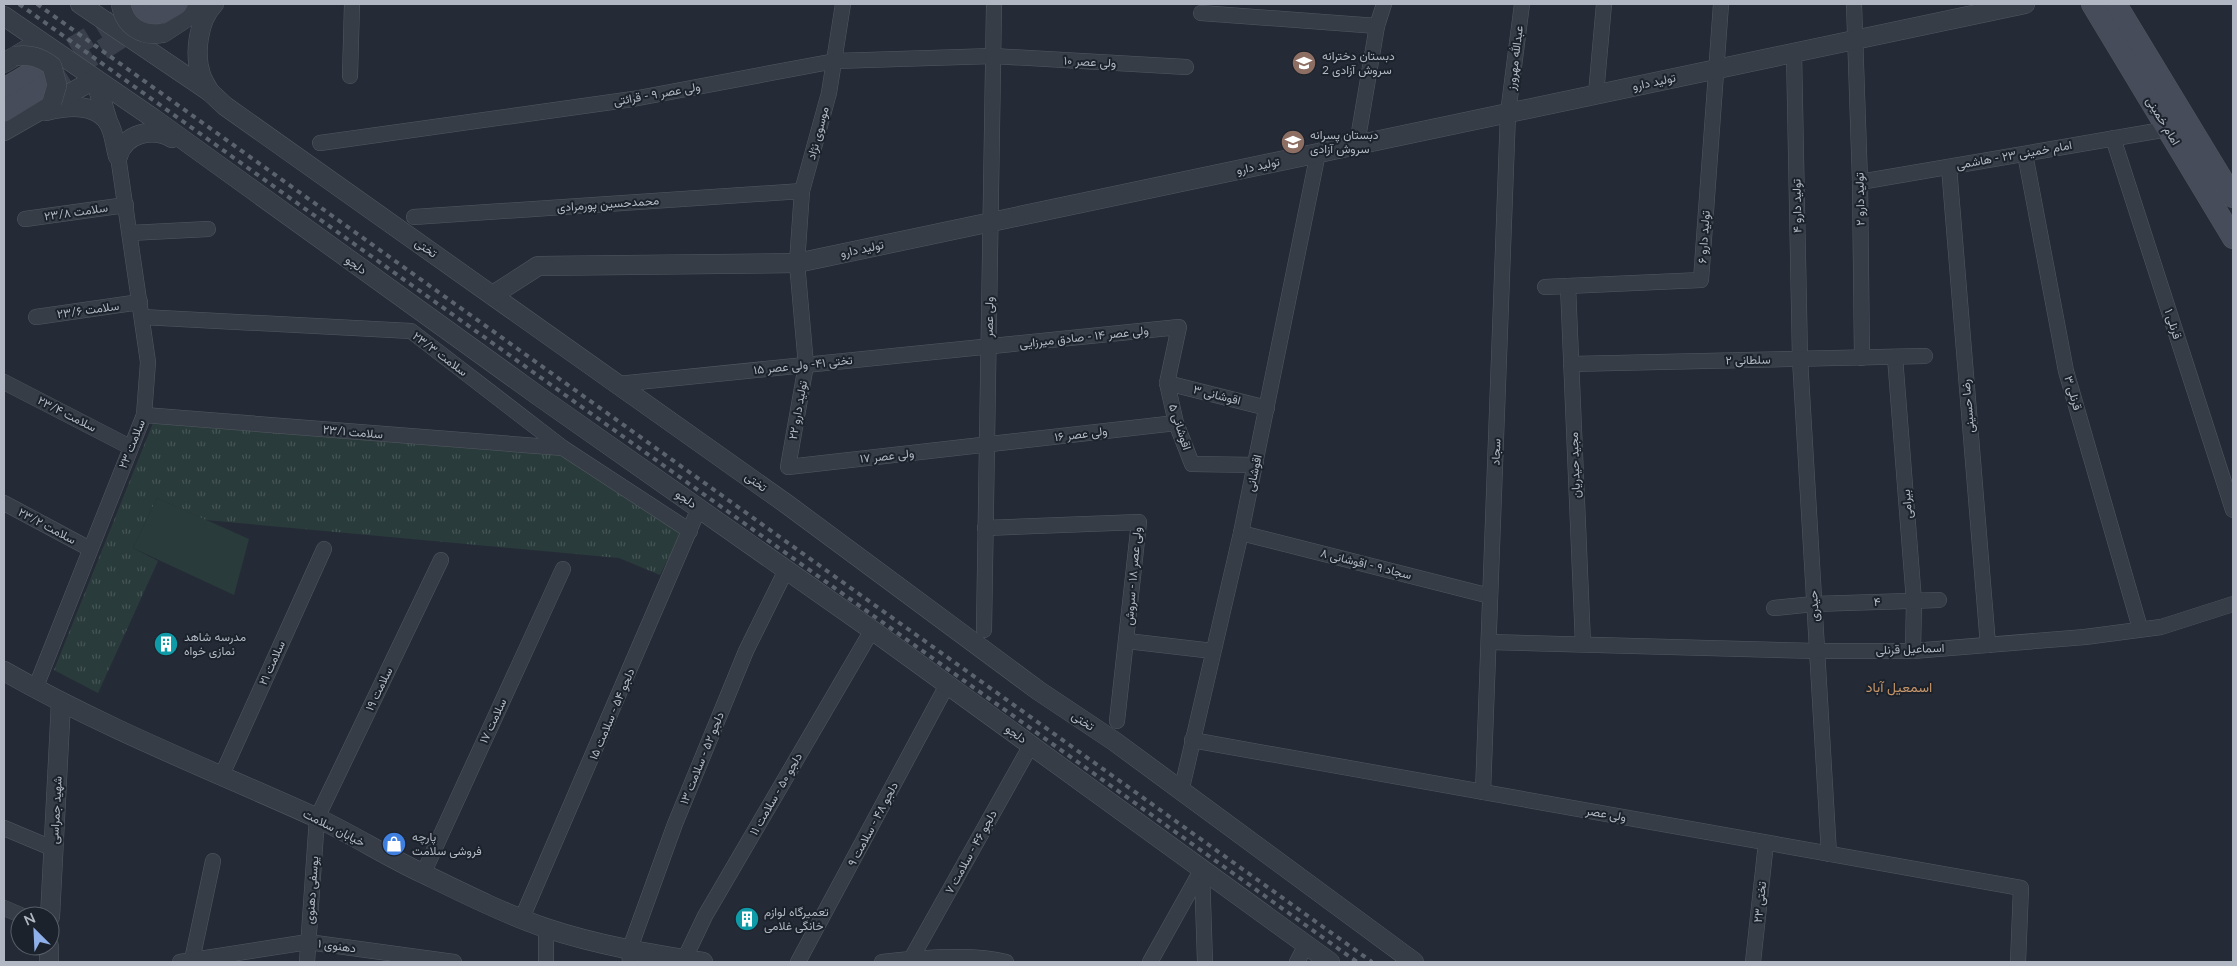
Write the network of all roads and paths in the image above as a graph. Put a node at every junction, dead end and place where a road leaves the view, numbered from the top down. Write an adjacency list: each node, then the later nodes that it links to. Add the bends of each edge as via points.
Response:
1 (177, 4): 16 (main road)
2 (208, 4): 16 (street, bridge, via 163,33 152,35 134,28 123,14)
3 (214, 4): 32 (street, via 203,21 198,53 201,74)
4 (352, 4): 28 (street)
5 (843, 4): 25 (street, موسوی نژاد)
6 (994, 4): 23 (street, ولی عصر)
7 (1384, 4): 19 (street)
8 (1522, 4): 35 (street, عبدالله مهرورز)
9 (1604, 4): 33 (street)
10 (1721, 4): 27 (street)
11 (1854, 4): 20 (street, تولید دارو ۲)
12 (2025, 4): 20 (street, تولید دارو)
13 (2092, 4): 38 (main road, امام خمینی)
14 (2116, 4): 50 (main road, امام خمینی)
15 (86, 8): 32 (street, تختی)
16 (133, 11)
17 (1201, 13): 19 (street)
18 (4, 16): 21 (street, دلجو)
19 (1377, 26): 42 (street)
20 (1855, 40): 22 (street, تولید دارو); 48 (street, تولید دارو ۲)
21 (39, 42): 24 (street); 29 (street, دلجو)
22 (1794, 52): 27 (street, تولید دارو); 69 (street, تولید دارو ۴)
23 (993, 56): 25 (street, ولی عصر ۹ - قرائتی); 26 (street, ولی عصر ۱۰); 54 (street, ولی عصر)
24 (10, 60): 30 (street, bridge, via 27,55 52,66 57,85)
25 (836, 61): 41 (street, ولی عصر ۹ - قرائتی, via 634,99); 49 (street, موسوی نژاد)
26 (1186, 67)
27 (1716, 69): 33 (street, تولید دارو); 59 (street, تولید دارو ۶, via 1701,280)
28 (350, 76)
29 (95, 79): 30 (street); 37 (street); 43 (street, دلجو)
30 (44, 86): 31 (main road); 34 (main road); 36 (street)
31 (4, 89)
32 (210, 92): 61 (street, تختی, via 225,106)
33 (1596, 94): 35 (street, تولید دارو)
34 (4, 111)
35 (1508, 113): 42 (street, تولید دارو); 94 (street, سجاد)
36 (26, 117): 37 (street, via 53,109 82,107 95,111); 39 (street)
37 (108, 122): 46 (street)
38 (2168, 129): 40 (street, امام خمینی ۲۳ - هاشمی); 57 (main road, امام خمینی)
39 (4, 131)
40 (2113, 138): 45 (street, امام خمینی ۲۳ - هاشمی); 85 (street, قرنلی ۱)
41 (320, 143)
42 (1358, 144): 44 (street, تولید دارو)
43 (191, 146): 46 (street, via 158,132 149,132 135,136 120,149); 84 (street, دلجو)
44 (1318, 153): 54 (street, تولید دارو); 75 (street, اقوشانی)
45 (2024, 154): 47 (street, امام خمینی ۲۳ - هاشمی); 100 (street, قرنلی ۳, via 2066,371)
46 (118, 156): 51 (street, سلامت ۲۳)
47 (1949, 167): 48 (street, امام خمینی ۲۳ - هاشمی); 106 (street, رضا حسینی)
48 (1860, 182): 68 (street, تولید دارو ۲)
49 (802, 191): 52 (street, محمدحسین پورمرادی); 58 (street, موسوی نژاد)
50 (2233, 197)
51 (126, 205): 53 (street, سلامت ۲۳/۸); 56 (street, سلامت ۲۳)
52 (414, 217)
53 (25, 219)
54 (990, 222): 58 (street, تولید دارو); 65 (street, ولی عصر)
55 (208, 230): 56 (street)
56 (130, 232): 62 (street, سلامت ۲۳)
57 (2233, 238)
58 (797, 263): 61 (street, تولید دارو, via 538,266); 71 (street, تولید دارو ۲۲)
59 (1568, 286): 60 (street, تولید دارو ۶); 70 (street, مجید حیدریان)
60 (1544, 287)
61 (493, 296): 74 (street, تختی)
62 (141, 310): 63 (street, سلامت ۲۳/۶); 76 (street, سلامت ۲۳, via 148,362); 80 (street, سلامت ۲۳/۳, via 411,332)
63 (36, 317)
64 (1179, 327): 65 (street, ولی عصر ۱۴ - صادق میرزایی); 73 (street, اقوشانی ۵)
65 (988, 346): 71 (street, تختی ۴۱- ولی عصر ۱۵); 78 (street, ولی عصر)
66 (1925, 356): 67 (street, ۲ سلطانی)
67 (1895, 357): 68 (street, ۲ سلطانی); 96 (street, بیرامی)
68 (1862, 358): 69 (street, ۲ سلطانی)
69 (1800, 359): 70 (street, ۲ سلطانی); 97 (street, حیدری)
70 (1571, 364): 105 (street, مجید حیدریان)
71 (806, 365): 74 (street, تختی ۴۱- ولی عصر ۱۵); 82 (street, تولید دارو ۲۲)
72 (4, 382): 79 (street, سلامت ۲۳/۴)
73 (1167, 383): 75 (street, اقوشانی ۳); 77 (street, اقوشانی ۵)
74 (618, 384): 118 (street, تختی)
75 (1267, 408): 81 (street, اقوشانی)
76 (144, 415): 79 (street, سلامت ۲۳); 80 (street, سلامت ۲۳/۱)
77 (1176, 423): 78 (street, ولی عصر ۱۶); 81 (street, اقوشانی ۵, via 1192,464)
78 (987, 446): 82 (street, ولی عصر ۱۷); 86 (street, ولی عصر)
79 (130, 447): 89 (street, سلامت ۲۳)
80 (563, 448): 87 (street, سلامت ۲۳/۳)
81 (1256, 465): 88 (street, اقوشانی)
82 (788, 467)
83 (4, 503): 89 (street, سلامت ۲۳/۲)
84 (699, 508): 87 (street, دلجو ۵۴ - سلامت ۱۵); 93 (street, دلجو)
85 (2233, 510)
86 (985, 528): 102 (street, ولی عصر); 103 (street, ولی عصر ۱۸ - سروش, via 1139,522)
87 (690, 530): 129 (street, دلجو ۵۴ - سلامت ۱۵)
88 (1241, 533): 94 (street, سجاد ۹ - اقوشانی ۸); 108 (street, اقوشانی)
89 (90, 549): 112 (street, سلامت ۲۳)
90 (324, 549): 117 (street, سلامت ۲۱)
91 (440, 560): 120 (street, سلامت ۱۹)
92 (563, 569): 127 (street, سلامت ۱۷)
93 (786, 570): 101 (street, دلجو); 133 (street, دلجو ۵۲ - سلامت ۱۳, via 746,651 675,824)
94 (1490, 596): 104 (street, سجاد)
95 (1939, 600): 96 (street, ۴)
96 (1914, 601): 97 (street, ۴); 109 (street, بیرامی)
97 (1814, 604): 99 (street, ۴); 107 (street, حیدری)
98 (2233, 604): 100 (street, اسماعیل قرنلی, via 2161,628)
99 (1774, 608)
100 (2140, 628): 106 (street, اسماعیل قرنلی, via 2085,637)
101 (872, 630): 111 (street, دلجو); 136 (street, دلجو ۵۰ - سلامت ۱۱, via 705,916)
102 (984, 630)
103 (1127, 641): 108 (street); 114 (street, ولی عصر ۱۸ - سروش)
104 (1489, 642): 105 (street, اسماعیل قرنلی); 119 (street, سجاد)
105 (1583, 644): 107 (street, اسماعیل قرنلی)
106 (1988, 645): 109 (street, اسماعیل قرنلی)
107 (1817, 650): 109 (street, اسماعیل قرنلی); 124 (street, حیدری)
108 (1213, 651): 115 (street, اقوشانی)
109 (1913, 651)
110 (4, 672): 112 (street, خیابان سلامت)
111 (947, 685): 116 (street, دلجو); 140 (street, دلجو ۴۸ - سلامت ۹)
112 (35, 689): 113 (street, خیابان سلامت)
113 (61, 702): 117 (street, خیابان سلامت); 123 (street, شهید جمراسی)
114 (1117, 721)
115 (1192, 740): 118 (street, اقوشانی); 119 (street, ولی عصر)
116 (1031, 745): 126 (street, دلجو); 134 (street, دلجو ۴۶ - سلامت ۷)
117 (221, 777): 120 (street, خیابان سلامت)
118 (1181, 792): 147 (street, تختی)
119 (1483, 792): 122 (street, ولی عصر)
120 (317, 818): 127 (street, خیابان سلامت); 131 (street, یوسفی دهنوی)
121 (4, 828): 123 (street)
122 (1766, 843): 124 (street, ولی عصر); 148 (street, تختی ۲۳)
123 (54, 849): 128 (street, شهید جمراسی)
124 (1829, 854): 149 (street, ولی عصر, via 2021,888)
125 (213, 861): 135 (street)
126 (1202, 869): 132 (street, دلجو); 143 (street); 144 (street)
127 (423, 874): 129 (street, خیابان سلامت)
128 (51, 906)
129 (522, 918): 130 (street, خیابان سلامت)
130 (546, 928): 133 (street, خیابان سلامت); 139 (street)
131 (308, 942): 135 (street, دهنوی ۱); 137 (street, یوسفی دهنوی); 138 (street, دهنوی ۱)
132 (1306, 945): 145 (street); 146 (street, دلجو)
133 (630, 957): 136 (street, خیابان سلامت)
134 (911, 959): 141 (street); 142 (street, via 992,959)
135 (186, 961)
136 (694, 961)
137 (307, 962)
138 (454, 962)
139 (546, 962)
140 (798, 962)
141 (882, 962)
142 (1006, 962)
143 (1150, 962)
144 (1205, 962)
145 (1297, 962)
146 (1330, 962)
147 (1414, 962)
148 (1754, 962)
149 (2018, 962)

